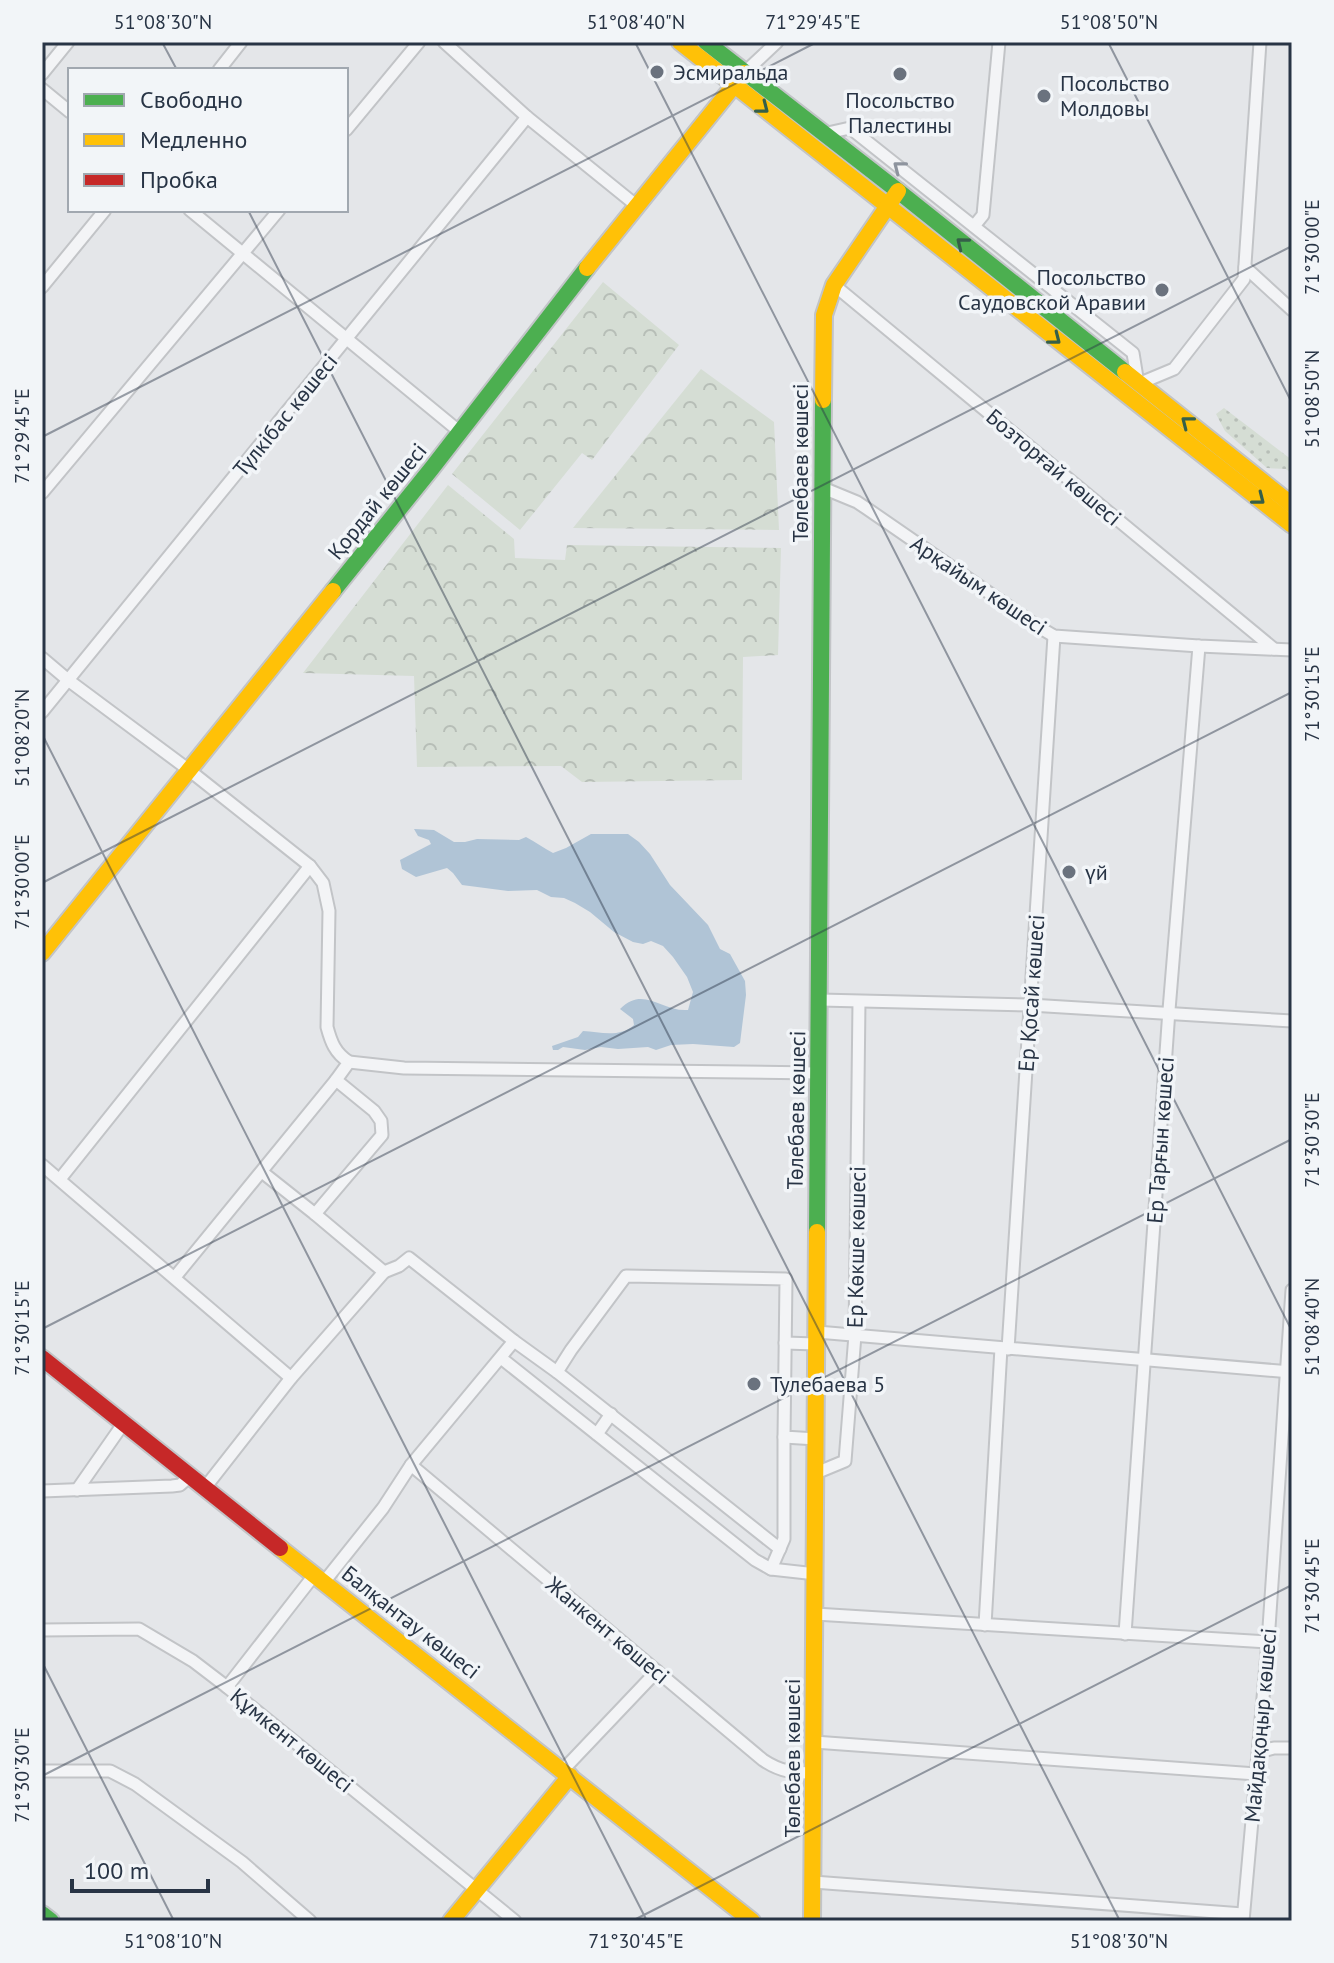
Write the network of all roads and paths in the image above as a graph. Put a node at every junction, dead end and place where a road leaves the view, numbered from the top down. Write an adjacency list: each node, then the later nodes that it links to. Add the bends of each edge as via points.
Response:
1 (68, 42): 11 (street)
2 (241, 42): 10 (street)
3 (419, 42): 16 (street)
4 (444, 42): 15 (street)
5 (680, 42): 12 (street)
6 (706, 42): 12 (street)
7 (777, 42): 12 (street)
8 (999, 42): 24 (street, via 983,215)
9 (1260, 42): 26 (street)
10 (221, 68)
11 (42, 74)
12 (739, 80): 17 (street); 19 (street, Қордай көшесі); 20 (street, one-way to 20)
13 (42, 89): 14 (street)
14 (68, 110)
15 (527, 117): 19 (street); 30 (street, Түлкібас көшесі)
16 (348, 128)
17 (823, 134): 18 (street); 24 (street, one-way to 17, via 850,128)
18 (898, 191): 20 (street); 31 (street, one-way to 18)
19 (637, 206): 32 (street, Қордай көшесі)
20 (887, 207): 28 (street); 36 (street, one-way to 36)
21 (103, 212): 27 (street)
22 (193, 212): 25 (street)
23 (277, 212): 25 (street)
24 (974, 226): 31 (street, via 1133,353)
25 (244, 253): 30 (street); 34 (street)
26 (1245, 267): 29 (street); 31 (street, via 1244,279 1174,369)
27 (42, 287)
28 (832, 293): 33 (street, Төлебаев көшесі, via 824,315); 39 (street, Бозторғай көшесі)
29 (1292, 310)
30 (346, 340): 32 (street); 42 (street, Түлкібас көшесі)
31 (1138, 384): 35 (street, one-way to 31)
32 (460, 432): 44 (street, Қордай көшесі)
33 (823, 488): 37 (street, Арқайым көшесі, via 857,502); 47 (street, Төлебаев көшесі)
34 (42, 493)
35 (1292, 505)
36 (1292, 525)
37 (1054, 636): 38 (street, Арқайым көшесі); 49 (street, Ер Қосай көшесі)
38 (1199, 646): 39 (street, Арқайым көшесі); 50 (street, Ер Тарғын көшесі)
39 (1274, 649): 40 (street, Арқайым көшесі)
40 (1292, 650)
41 (42, 658): 42 (street)
42 (68, 680): 43 (street, Түлкібас көшесі); 44 (street)
43 (42, 712)
44 (189, 770): 45 (street); 46 (street, Қордай көшесі)
45 (310, 866): 52 (street, via 323,883 329,911 327,1027 332,1044); 57 (street)
46 (42, 953)
47 (820, 1000): 48 (street); 53 (street, Төлебаев көшесі)
48 (859, 1002): 49 (street); 62 (street, Ер Көкше көшесі)
49 (1030, 1005): 50 (street); 66 (street, Ер Қосай көшесі)
50 (1169, 1014): 51 (street); 69 (street, Ер Тарғын көшесі)
51 (1292, 1021)
52 (349, 1062): 53 (street, via 404,1068); 54 (street)
53 (817, 1073): 63 (street, Төлебаев көшесі)
54 (336, 1080): 56 (street); 58 (street, via 374,1111 382,1135)
55 (42, 1165): 57 (street)
56 (262, 1172): 58 (street); 60 (street)
57 (60, 1179): 60 (street)
58 (315, 1214): 59 (street)
59 (384, 1272): 64 (street, via 409,1258); 72 (street)
60 (175, 1277): 72 (street)
61 (1292, 1290): 71 (street, Майдақоңыр көшесі)
62 (855, 1335): 63 (street); 66 (street); 79 (street, Ер Көкше көшесі, via 845,1461)
63 (817, 1338): 65 (street); 77 (street, Төлебаев көшесі)
64 (514, 1341): 68 (street); 70 (street)
65 (785, 1343): 70 (street, via 786,1279 626,1276); 76 (street)
66 (1005, 1349): 69 (street); 89 (street, Ер Қосай көшесі)
67 (42, 1358): 74 (street, Балқантау көшесі)
68 (501, 1358): 75 (street); 78 (street)
69 (1143, 1360): 71 (street); 91 (street, Ер Тарғын көшесі)
70 (557, 1372): 73 (street)
71 (1289, 1372): 92 (street, Майдақоңыр көшесі)
72 (291, 1378): 81 (street)
73 (611, 1414): 75 (street); 84 (street)
74 (123, 1424): 80 (street, Балқантау көшесі); 82 (street)
75 (597, 1434): 85 (street)
76 (784, 1437): 77 (street); 84 (street)
77 (816, 1439): 79 (street, Төлебаев көшесі)
78 (411, 1465): 87 (street, via 383,1508); 93 (street, Жанкент көшесі)
79 (816, 1473): 86 (street, Төлебаев көшесі)
80 (189, 1477): 81 (street, Балқантау көшесі); 82 (street, via 172,1486)
81 (204, 1489): 87 (street, Балқантау көшесі)
82 (77, 1490): 83 (street)
83 (42, 1491)
84 (780, 1549): 85 (street)
85 (771, 1569): 86 (street)
86 (816, 1574): 88 (street, Төлебаев көшесі)
87 (319, 1578): 94 (street); 99 (street, Балқантау көшесі)
88 (815, 1614): 89 (street); 95 (street, Төлебаев көшесі)
89 (985, 1625): 91 (street)
90 (42, 1630): 94 (street, Құмкент көшесі, via 139,1629)
91 (1125, 1634): 92 (street)
92 (1268, 1642): 97 (street, Майдақоңыр көшесі)
93 (657, 1671): 99 (street); 100 (street, Жанкент көшесі, via 777,1769)
94 (227, 1687): 103 (street, Құмкент көшесі)
95 (814, 1742): 100 (street, Төлебаев көшесі); 101 (street)
96 (1292, 1748): 97 (street)
97 (1259, 1752): 101 (street, Майдақоңыр көшесі)
98 (42, 1771): 107 (street, via 110,1771 135,1784 242,1862)
99 (567, 1773): 103 (street); 110 (street, Балқантау көшесі)
100 (815, 1773): 102 (street, Төлебаев көшесі)
101 (1256, 1774): 105 (street, Майдақоңыр көшесі)
102 (813, 1882): 105 (street); 111 (street, Төлебаев көшесі)
103 (476, 1890): 108 (street); 109 (street, Құмкент көшесі)
104 (42, 1914): 106 (street)
105 (1243, 1918)
106 (51, 1921)
107 (310, 1921)
108 (451, 1921)
109 (515, 1921)
110 (752, 1921)
111 (812, 1921)

